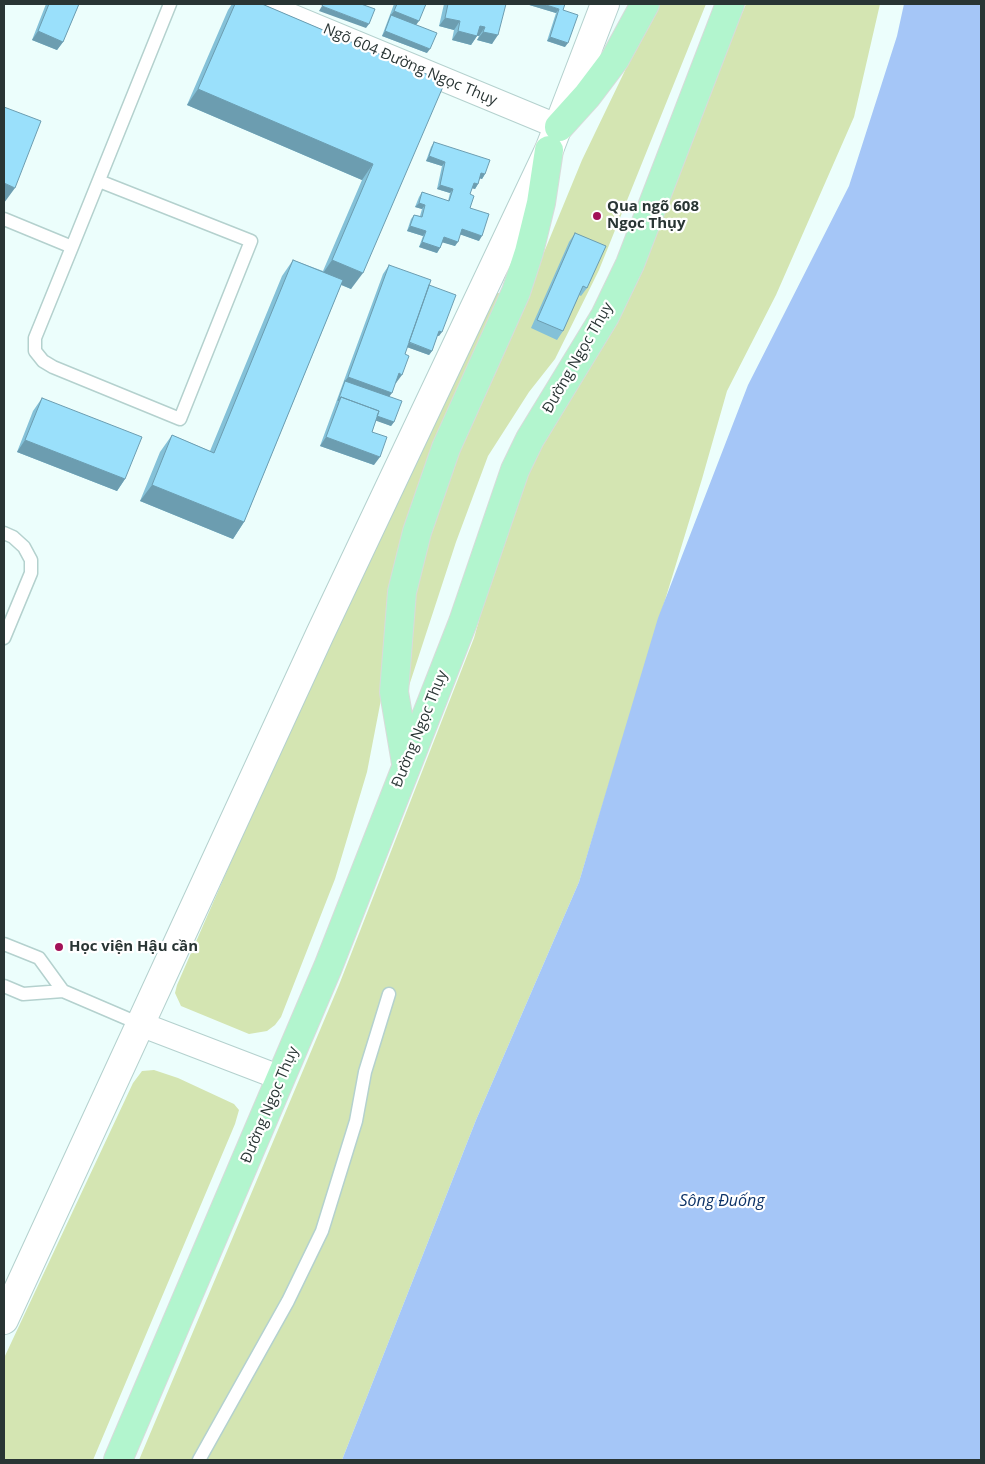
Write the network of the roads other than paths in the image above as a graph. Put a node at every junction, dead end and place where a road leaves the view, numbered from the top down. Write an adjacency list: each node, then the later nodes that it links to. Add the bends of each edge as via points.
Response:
1 (170, 4): 7 (lane)
2 (605, 4): 6 (street)
3 (645, 4): 6 (main road, via 615,59)
4 (730, 4): 13 (main road, Đường Ngọc Thụy, via 630,264 605,316 530,438 514,470 463,622)
5 (269, 5): 6 (street, Ngõ 604 Đường Ngọc Thụy)
6 (554, 139): 13 (main road, via 529,252 516,292 446,448 416,532 405,582 394,692); 18 (street)
7 (99, 180): 9 (lane); 9 (lane, via 252,241 180,419 53,367 35,351 35,338)
8 (4, 219): 9 (lane)
9 (72, 246)
10 (4, 533): 11 (lane, via 24,547 31,560 31,573)
11 (8, 619): 12 (lane)
12 (4, 638)
13 (406, 763): 19 (main road, Đường Ngọc Thụy, via 328,967)
14 (4, 944): 16 (lane, via 39,958)
15 (4, 986): 16 (lane, via 24,994)
16 (63, 991): 18 (lane)
17 (388, 994): 22 (lane, via 365,1072 356,1121 322,1231 288,1301)
18 (140, 1024): 19 (street); 20 (street)
19 (281, 1078): 21 (main road, Đường Ngọc Thụy)
20 (4, 1320)
21 (118, 1460)
22 (199, 1460)

